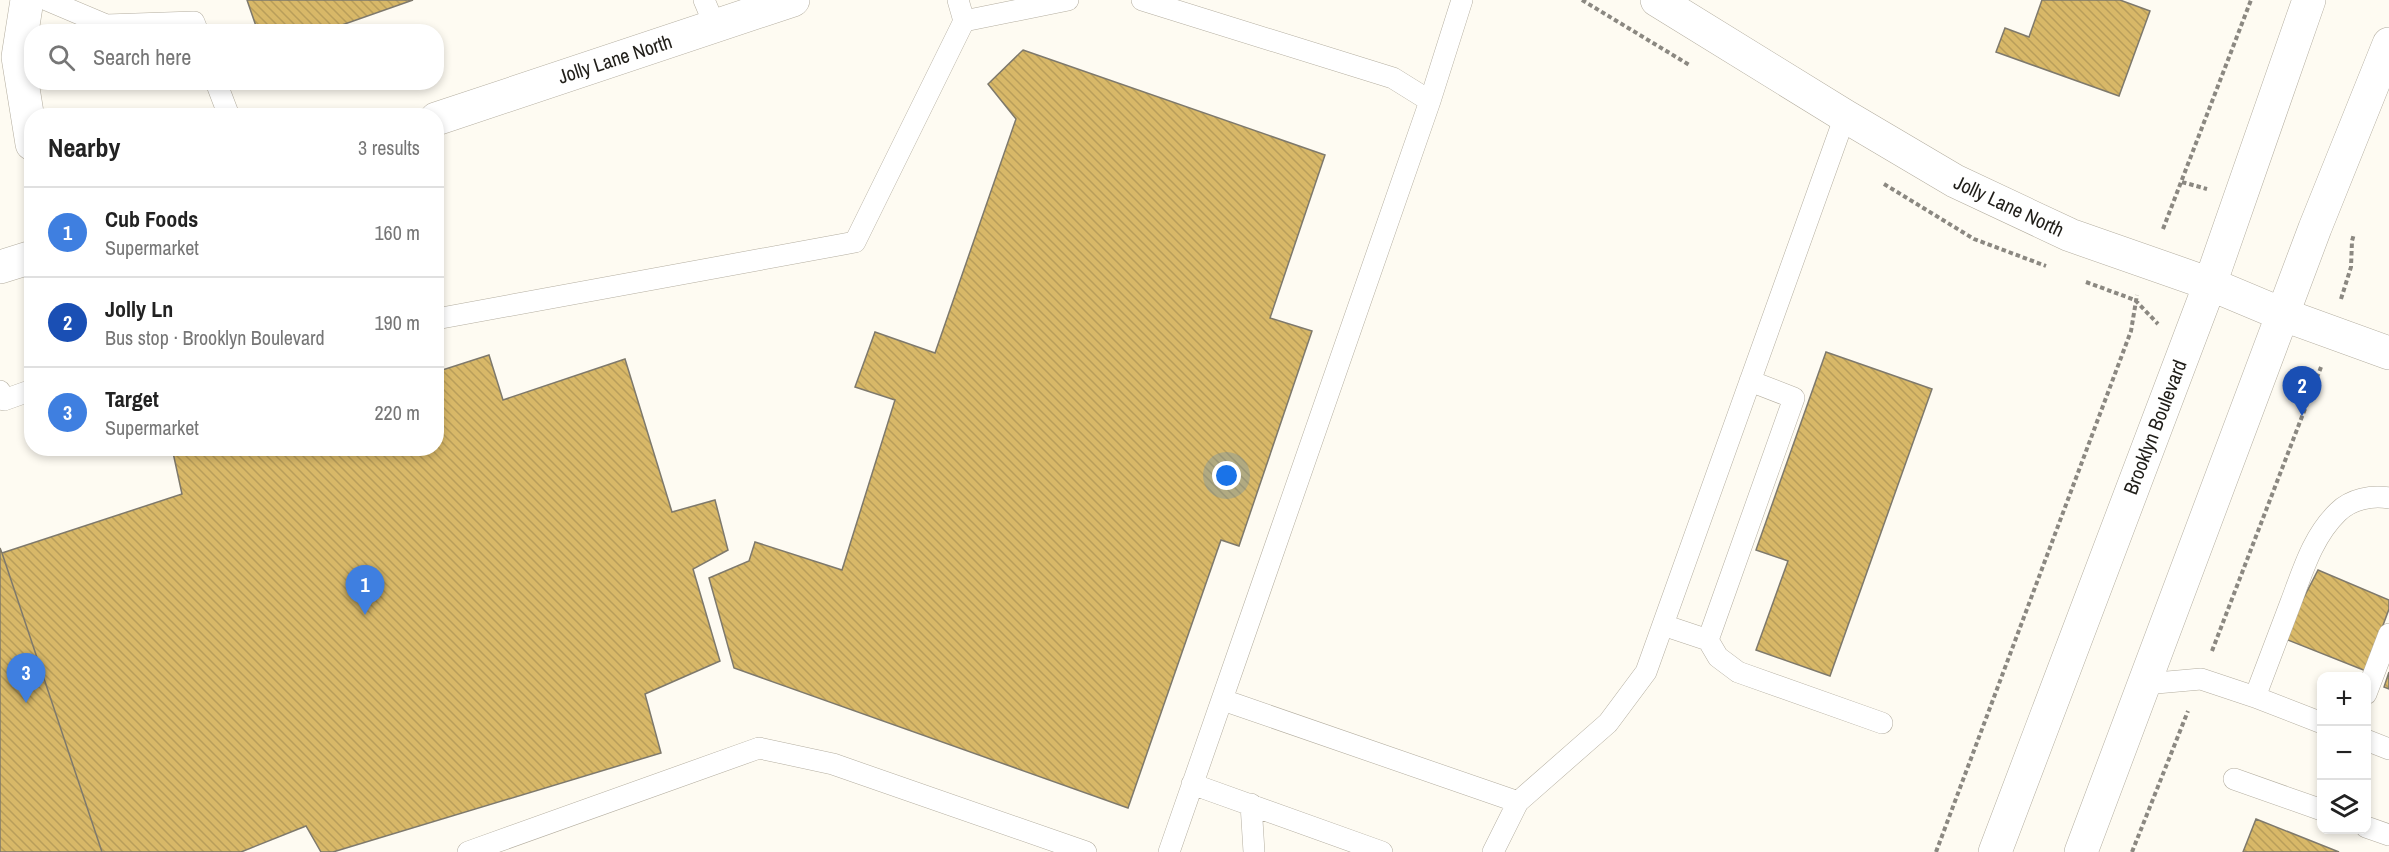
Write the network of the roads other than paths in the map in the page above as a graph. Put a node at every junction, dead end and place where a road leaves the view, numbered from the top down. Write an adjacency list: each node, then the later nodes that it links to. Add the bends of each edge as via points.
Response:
1 (27, 0): 18 (main road, via 18,57)
2 (47, 0): 12 (lane)
3 (793, 0): 10 (main road, Jolly Lane North)
4 (958, 0): 11 (lane)
5 (1068, 0): 11 (lane)
6 (1142, 0): 17 (lane, via 1393,78)
7 (1462, 0): 17 (lane)
8 (1657, 0): 21 (main road, Jolly Lane North)
9 (2309, 0): 24 (main road, Brooklyn Boulevard)
10 (709, 13): 20 (main road, Jolly Lane North)
11 (963, 21): 26 (lane, via 855,242)
12 (104, 24)
13 (135, 24): 14 (lane)
14 (195, 24)
15 (2389, 44): 25 (main road)
16 (219, 90): 19 (lane)
17 (1430, 101): 38 (lane)
18 (26, 108)
19 (226, 108)
20 (444, 116)
21 (1845, 116): 24 (main road, Jolly Lane North, via 1955,180 2070,235); 28 (lane)
22 (24, 260): 23 (main road)
23 (0, 267)
24 (2210, 284): 25 (main road, Jolly Lane North); 56 (main road, Brooklyn Boulevard)
25 (2284, 315): 27 (main road, Jolly Lane North); 36 (main road)
26 (444, 318)
27 (2389, 353)
28 (1750, 381): 32 (lane); 34 (lane, via 1794,398)
29 (0, 392): 30 (lane, via 4,400)
30 (24, 393)
31 (2389, 498): 37 (lane, via 2355,501 2339,510 2326,526 2308,559)
32 (1663, 625): 34 (lane); 45 (lane, via 1646,672 1608,723)
33 (2389, 634): 35 (lane)
34 (1708, 640): 40 (lane, via 1718,657 1738,672)
35 (2371, 683)
36 (2145, 684): 37 (lane, via 2201,679); 57 (main road)
37 (2255, 697): 39 (lane)
38 (1223, 700): 44 (lane); 45 (lane)
39 (2317, 721)
40 (1882, 723)
41 (2371, 742): 42 (lane)
42 (2389, 749)
43 (2234, 779): 47 (lane)
44 (1192, 784): 46 (lane); 52 (lane)
45 (1518, 802): 55 (lane)
46 (1251, 804): 53 (lane); 54 (lane)
47 (2317, 808)
48 (2371, 828): 49 (lane)
49 (2389, 835)
50 (477, 850): 51 (lane, via 759,748 833,764)
51 (1086, 852)
52 (1168, 852)
53 (1254, 852)
54 (1382, 852)
55 (1493, 852)
56 (1995, 852)
57 (2081, 852)

